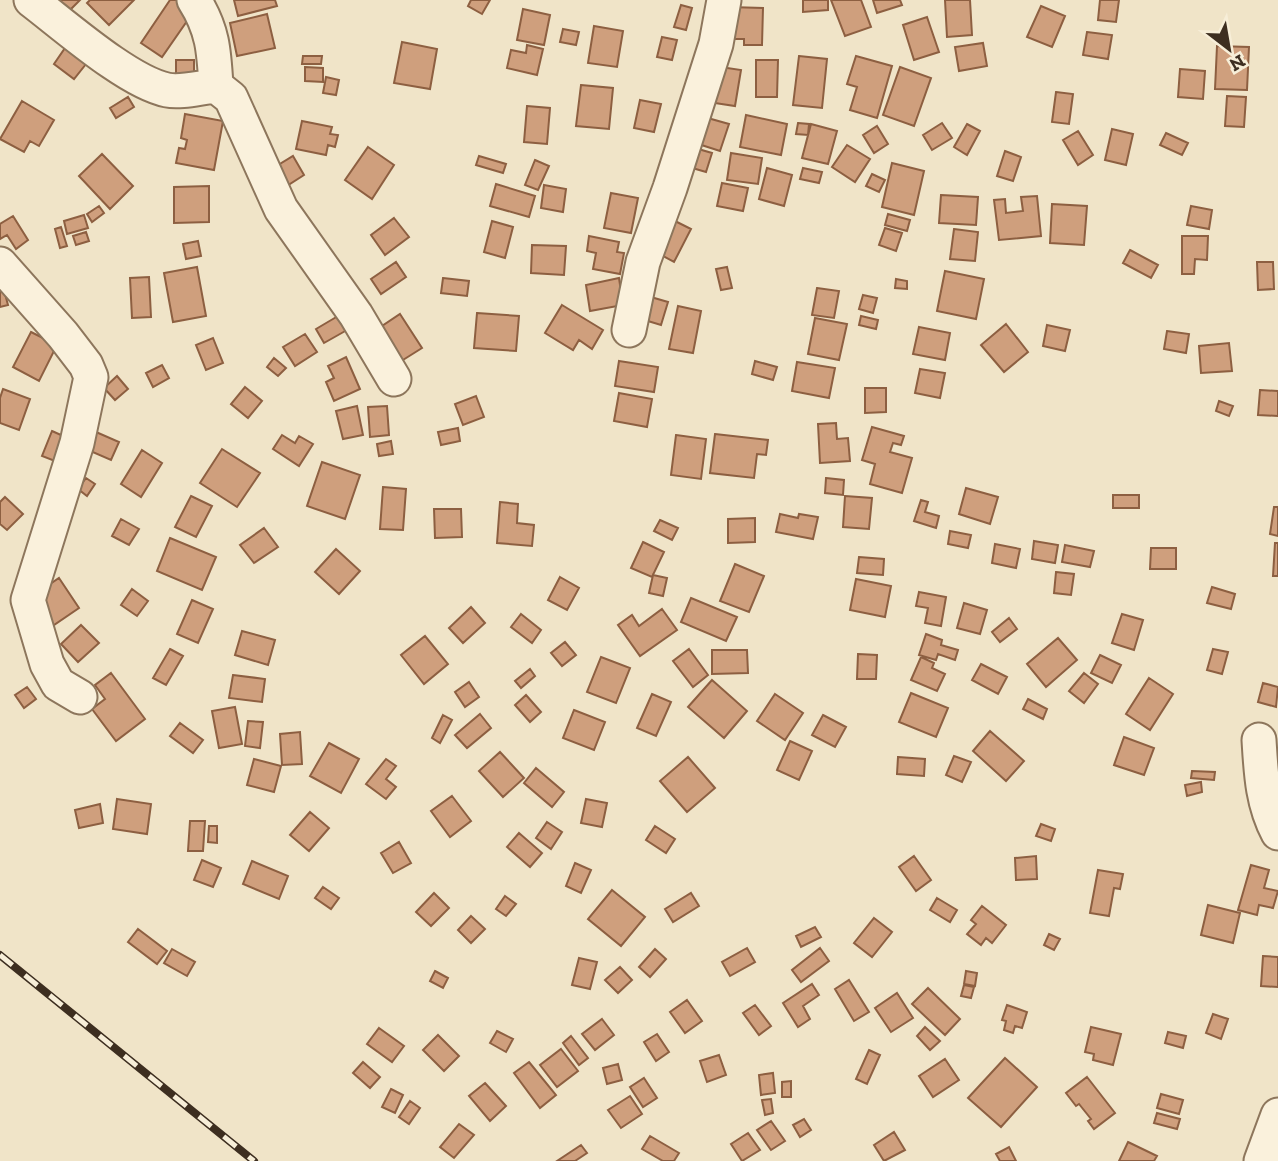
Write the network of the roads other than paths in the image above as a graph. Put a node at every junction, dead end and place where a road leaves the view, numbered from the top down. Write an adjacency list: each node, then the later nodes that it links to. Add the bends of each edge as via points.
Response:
1 (31, 0): 4 (lane, via 148,83 169,91)
2 (194, 0): 4 (lane, via 210,27)
3 (724, 0): 6 (lane, via 716,44 643,262)
4 (216, 86): 7 (lane, via 231,98 281,209 356,315)
5 (0, 264): 8 (lane, via 63,335 91,377 77,443 28,600 47,664 58,684)
6 (629, 330)
7 (394, 379)
8 (80, 697)
9 (1259, 740): 10 (lane, via 1262,786)
10 (1278, 833)
11 (1278, 1115): 12 (lane)
12 (1261, 1161)

